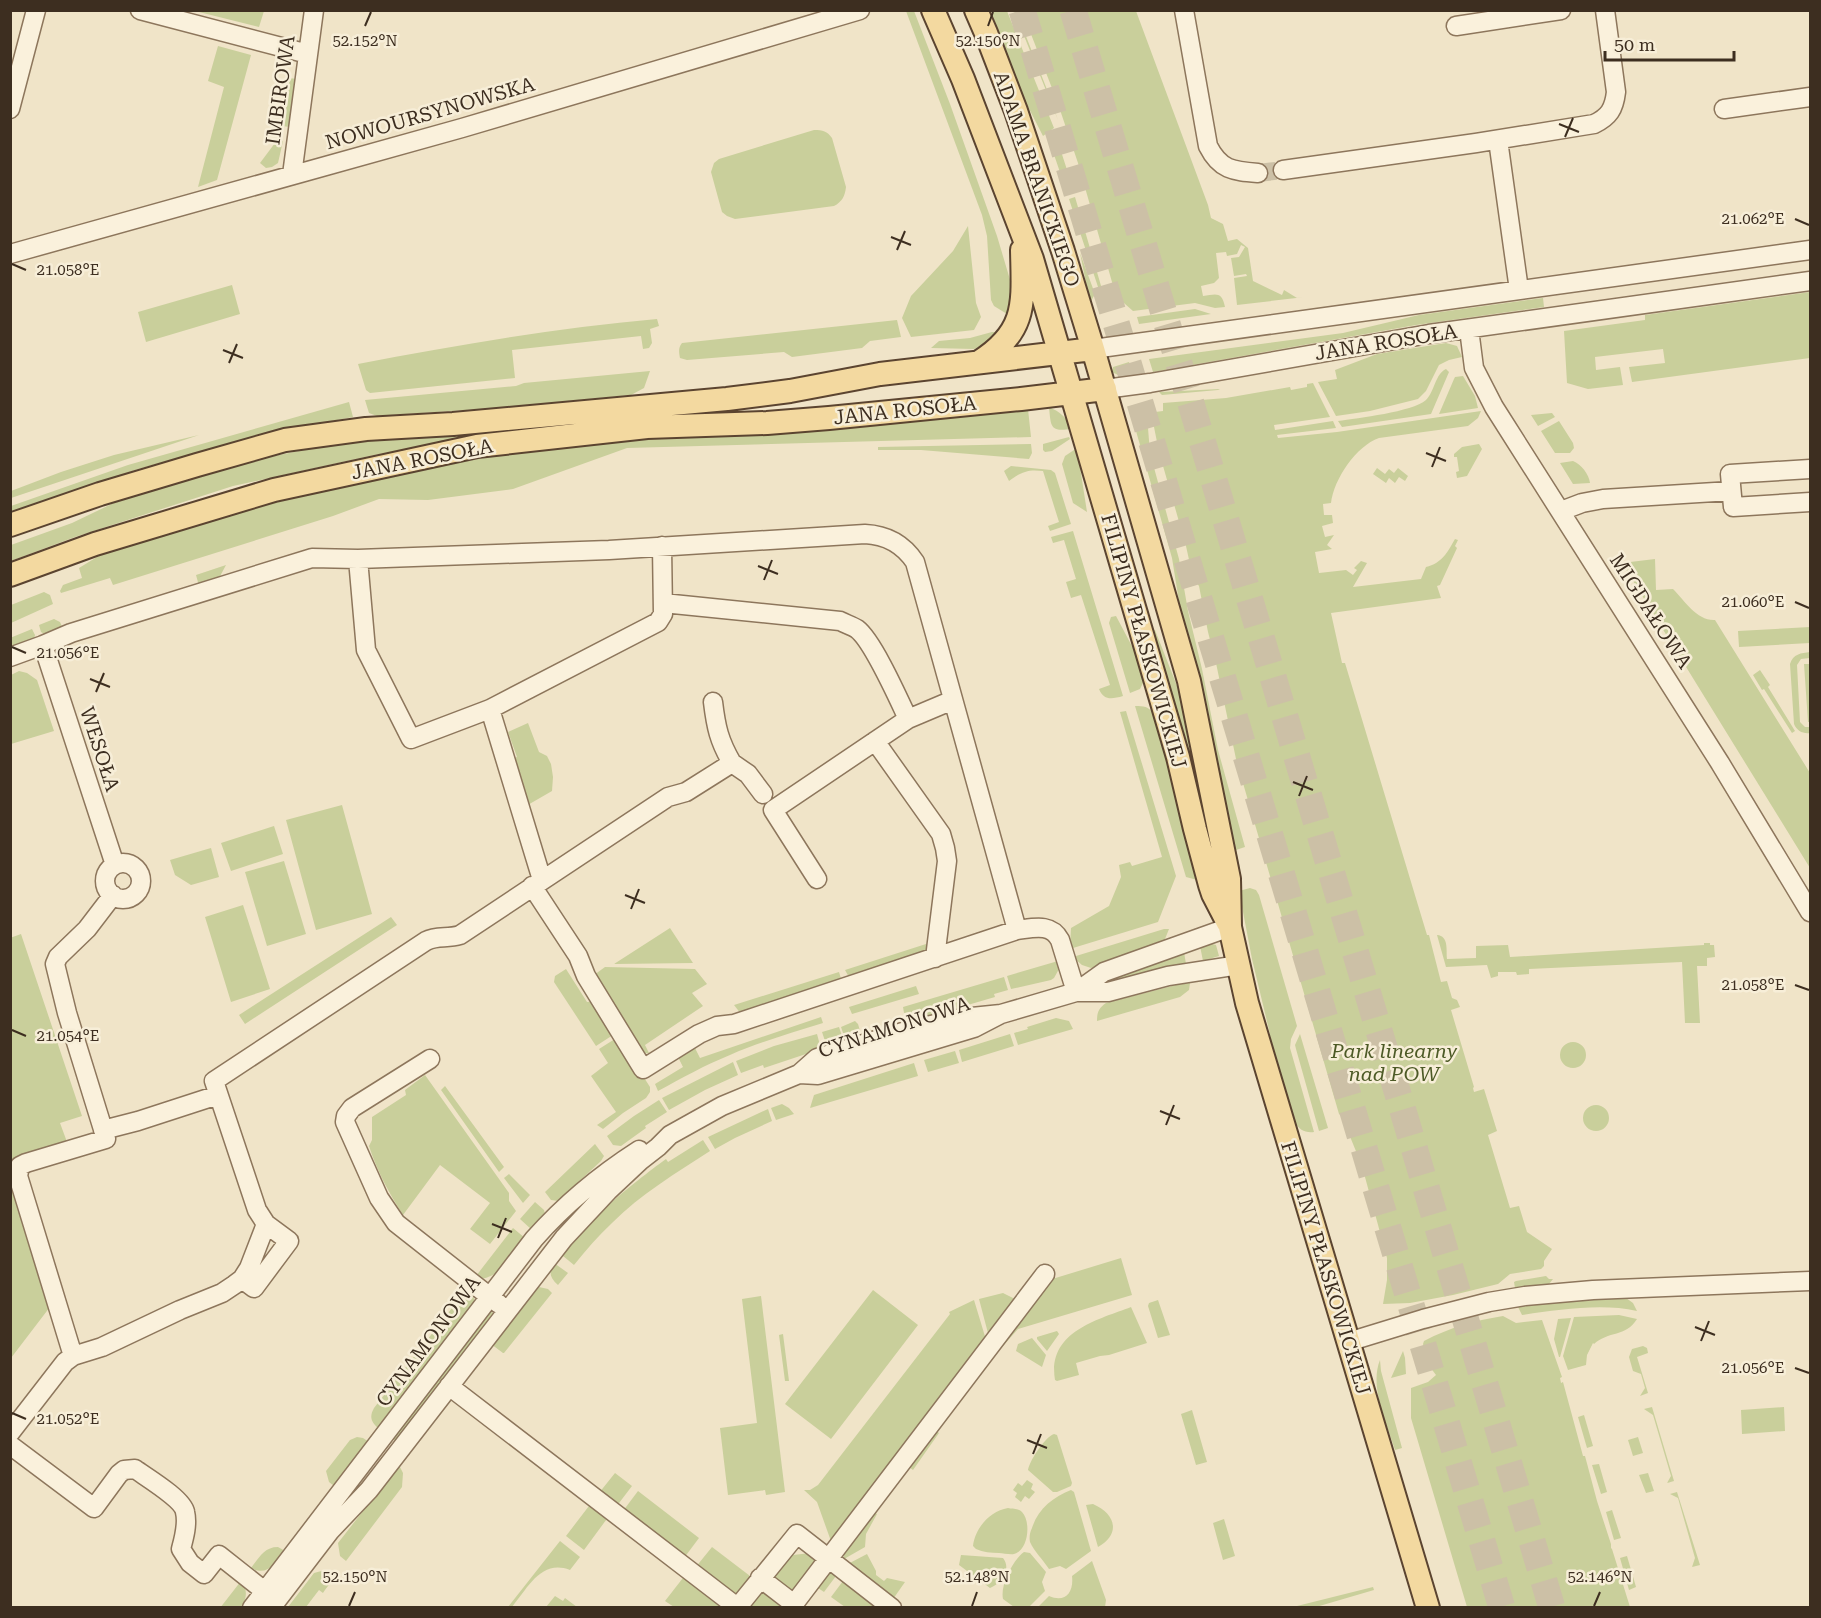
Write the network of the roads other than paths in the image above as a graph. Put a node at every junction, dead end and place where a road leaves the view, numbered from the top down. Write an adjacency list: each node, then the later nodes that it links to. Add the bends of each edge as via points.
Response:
1 (36, 10): 14 (street)
2 (140, 10): 11 (street)
3 (314, 10): 11 (street, IMBIROWA)
4 (860, 10): 18 (street, NOWOURSYNOWSKA)
5 (933, 10): 19 (main road, ADAMA BRANICKIEGO)
6 (976, 10): 25 (main road, ADAMA BRANICKIEGO, via 1025,137)
7 (1184, 10): 17 (street, via 1208,146 1226,168)
8 (1562, 10): 10 (street)
9 (1605, 10): 15 (street, via 1616,92 1606,119)
10 (1456, 26)
11 (308, 54): 18 (street, IMBIROWA)
12 (1810, 97): 13 (street)
13 (1724, 108)
14 (10, 109)
15 (1498, 140): 16 (street); 23 (street)
16 (1283, 170)
17 (1258, 173)
18 (292, 175): 21 (street, NOWOURSYNOWSKA)
19 (1022, 231): 26 (main road, ADAMA BRANICKIEGO); 27 (main road, ADAMA BRANICKIEGO, via 1021,312 1004,343)
20 (1810, 250): 23 (street, JANA ROSOŁA)
21 (10, 254)
22 (1810, 281): 24 (street, JANA ROSOŁA)
23 (1519, 290): 25 (street, JANA ROSOŁA)
24 (1469, 329): 28 (street, JANA ROSOŁA); 33 (street, MIGDAŁOWA, via 1472,358 1480,381)
25 (1093, 349): 26 (main road, JANA ROSOŁA); 28 (main road, FILIPINY PŁASKOWICKIEJ)
26 (1061, 353): 27 (main road, JANA ROSOŁA); 29 (main road, FILIPINY PŁASKOWICKIEJ)
27 (978, 363): 34 (main road, JANA ROSOŁA, via 880,374 727,399 366,429 285,441 100,494)
28 (1105, 389): 29 (main road, JANA ROSOŁA); 53 (main road, FILIPINY PŁASKOWICKIEJ, via 1194,699 1229,879)
29 (1072, 393): 37 (main road, JANA ROSOŁA, via 785,422 647,427 477,447 274,490 95,544); 53 (main road, FILIPINY PŁASKOWICKIEJ, via 1178,757 1210,885)
30 (1810, 469): 31 (street, via 1730,474)
31 (1731, 491): 32 (street, via 1733,507); 33 (street, via 1603,499)
32 (1810, 502)
33 (1561, 511): 52 (street, MIGDAŁOWA)
34 (10, 525)
35 (662, 546): 36 (street); 38 (street); 41 (street, via 865,534 894,541 915,562)
36 (358, 559): 39 (street, via 312,558); 43 (street, via 366,650 411,739)
37 (10, 575)
38 (663, 603): 43 (street, via 658,622); 44 (street, via 840,621 851,626 859,630 872,648)
39 (43, 645): 40 (street); 48 (street, WESOŁA)
40 (10, 657)
41 (953, 700): 44 (street); 54 (street)
42 (713, 702): 46 (street, via 721,745)
43 (490, 709): 50 (street)
44 (908, 719): 45 (street)
45 (875, 741): 49 (street, via 773,810); 55 (street, via 941,834 945,848 947,861)
46 (732, 763): 47 (street, via 748,774); 50 (street, via 686,792 668,797)
47 (763, 794)
48 (115, 865): 51 (street, via 109,869 105,883); 51 (street, via 134,866 141,884 133,896)
49 (817, 879)
50 (537, 883): 55 (street, via 586,976 643,1069 717,1026 734,1024); 59 (street, via 460,935 426,941)
51 (113, 896): 60 (street, via 55,964)
52 (1810, 912)
53 (1230, 927): 56 (main road, FILIPINY PŁASKOWICKIEJ); 57 (street, CYNAMONOWA, via 1104,972)
54 (1017, 930): 55 (street); 57 (street, via 1045,927 1056,933)
55 (934, 958)
56 (1239, 965): 57 (street, CYNAMONOWA, via 1168,976 1108,992); 68 (main road, FILIPINY PŁASKOWICKIEJ)
57 (1076, 992): 61 (street, CYNAMONOWA, via 818,1076 799,1074 722,1106)
58 (430, 1059): 66 (street, via 352,1108 345,1122 390,1216)
59 (216, 1088): 60 (street); 62 (street, via 257,1210)
60 (103, 1130): 69 (street, via 106,1139 26,1163 18,1172)
61 (670, 1135): 66 (street, CYNAMONOWA, via 657,1138 596,1179 565,1206 534,1239); 67 (street, CYNAMONOWA, via 572,1229)
62 (266, 1224): 64 (street); 64 (street, via 289,1241 254,1288)
63 (1044, 1274): 73 (street)
64 (242, 1279): 69 (street, via 222,1293 102,1347)
65 (1810, 1281): 68 (street, via 1525,1296 1423,1319)
66 (490, 1298): 67 (street); 75 (street, CYNAMONOWA)
67 (507, 1311): 70 (street, CYNAMONOWA)
68 (1348, 1342): 79 (main road, FILIPINY PŁASKOWICKIEJ)
69 (73, 1356): 71 (street)
70 (449, 1386): 75 (street, CYNAMONOWA, via 369,1490); 76 (street)
71 (10, 1433)
72 (10, 1445): 75 (street, via 94,1508 119,1474 135,1469 182,1505 185,1533 181,1550 190,1563 204,1574 219,1555)
73 (829, 1559): 74 (street, via 797,1534); 74 (street, via 794,1604); 78 (street)
74 (760, 1578): 76 (street)
75 (270, 1600): 77 (street, CYNAMONOWA)
76 (737, 1607)
77 (252, 1608)
78 (892, 1608)
79 (1428, 1608)

